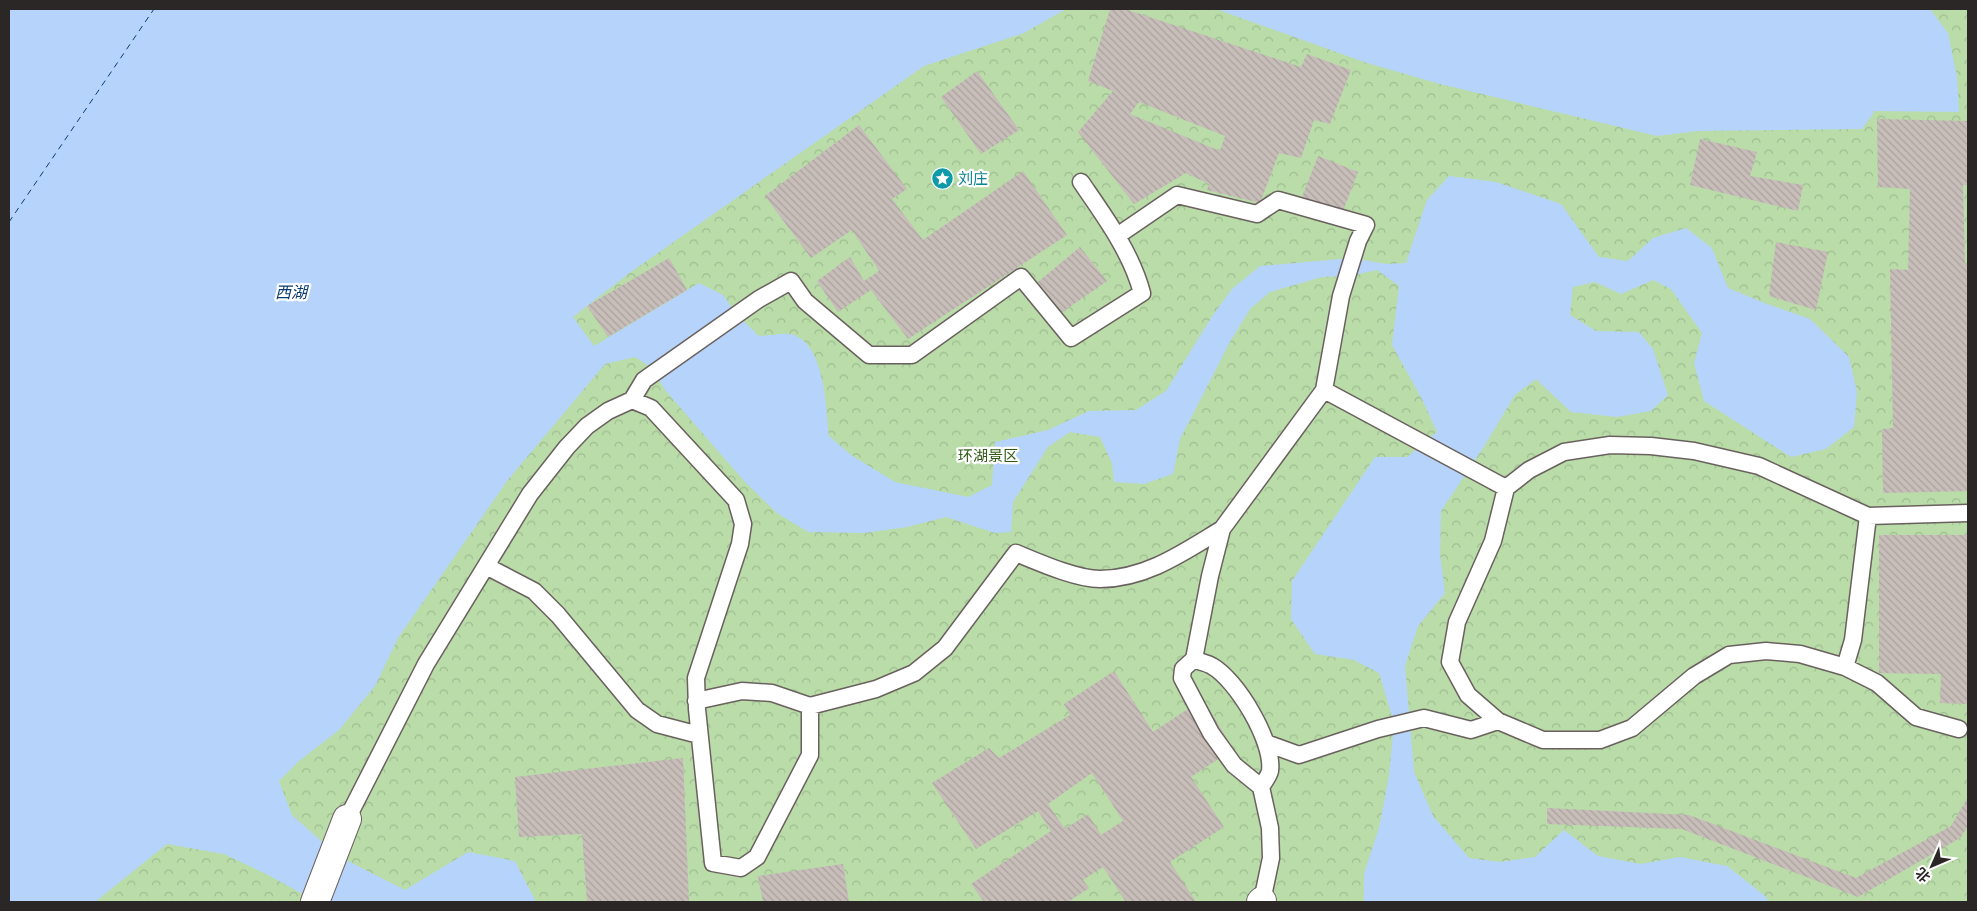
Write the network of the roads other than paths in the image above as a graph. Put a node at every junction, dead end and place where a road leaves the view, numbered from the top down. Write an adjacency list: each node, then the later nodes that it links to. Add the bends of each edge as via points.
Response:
1 (1081, 182): 2 (lane)
2 (1117, 236): 3 (lane, via 1177,196 1257,214 1278,200 1366,225 1358,240 1341,296); 4 (lane, via 1142,293 1071,338 1021,276 912,355 869,355 805,301 791,281 759,299 644,380)
3 (1324, 390): 5 (lane); 8 (lane)
4 (632, 400): 9 (lane, via 587,426 567,447 530,494); 12 (lane, via 651,408 683,441 736,500 744,524 696,678)
5 (1506, 488): 7 (lane, via 1529,470 1564,452 1610,446 1652,446 1694,451 1759,466); 14 (lane, via 1493,542 1457,622 1450,662 1468,696)
6 (1968, 513): 7 (lane)
7 (1868, 516): 11 (lane, via 1853,640)
8 (1222, 529): 10 (lane); 13 (lane, via 1169,562 1128,576 1098,579 1059,570 1016,553 945,648 914,673 876,689)
9 (486, 566): 16 (lane, via 534,591 637,710 657,724); 19 (lane, via 426,664)
10 (1194, 660): 17 (lane, via 1213,667 1241,694); 18 (lane, via 1183,669 1182,678 1211,733 1234,765)
11 (1845, 667): 14 (lane, via 1800,654 1766,650 1729,655 1694,676 1632,728 1600,740 1543,740); 15 (lane, via 1877,682 1916,717)
12 (696, 700): 13 (lane, via 742,691 772,693); 16 (lane)
13 (810, 706): 16 (lane, via 810,755 757,857 741,868 713,863)
14 (1498, 721): 17 (lane, via 1472,730 1424,718 1299,755)
15 (1958, 729)
16 (699, 735)
17 (1266, 743): 18 (lane, via 1270,772)
18 (1261, 788): 20 (lane, via 1270,828 1272,858)
19 (347, 819): 21 (street)
20 (1262, 901)
21 (315, 902)

